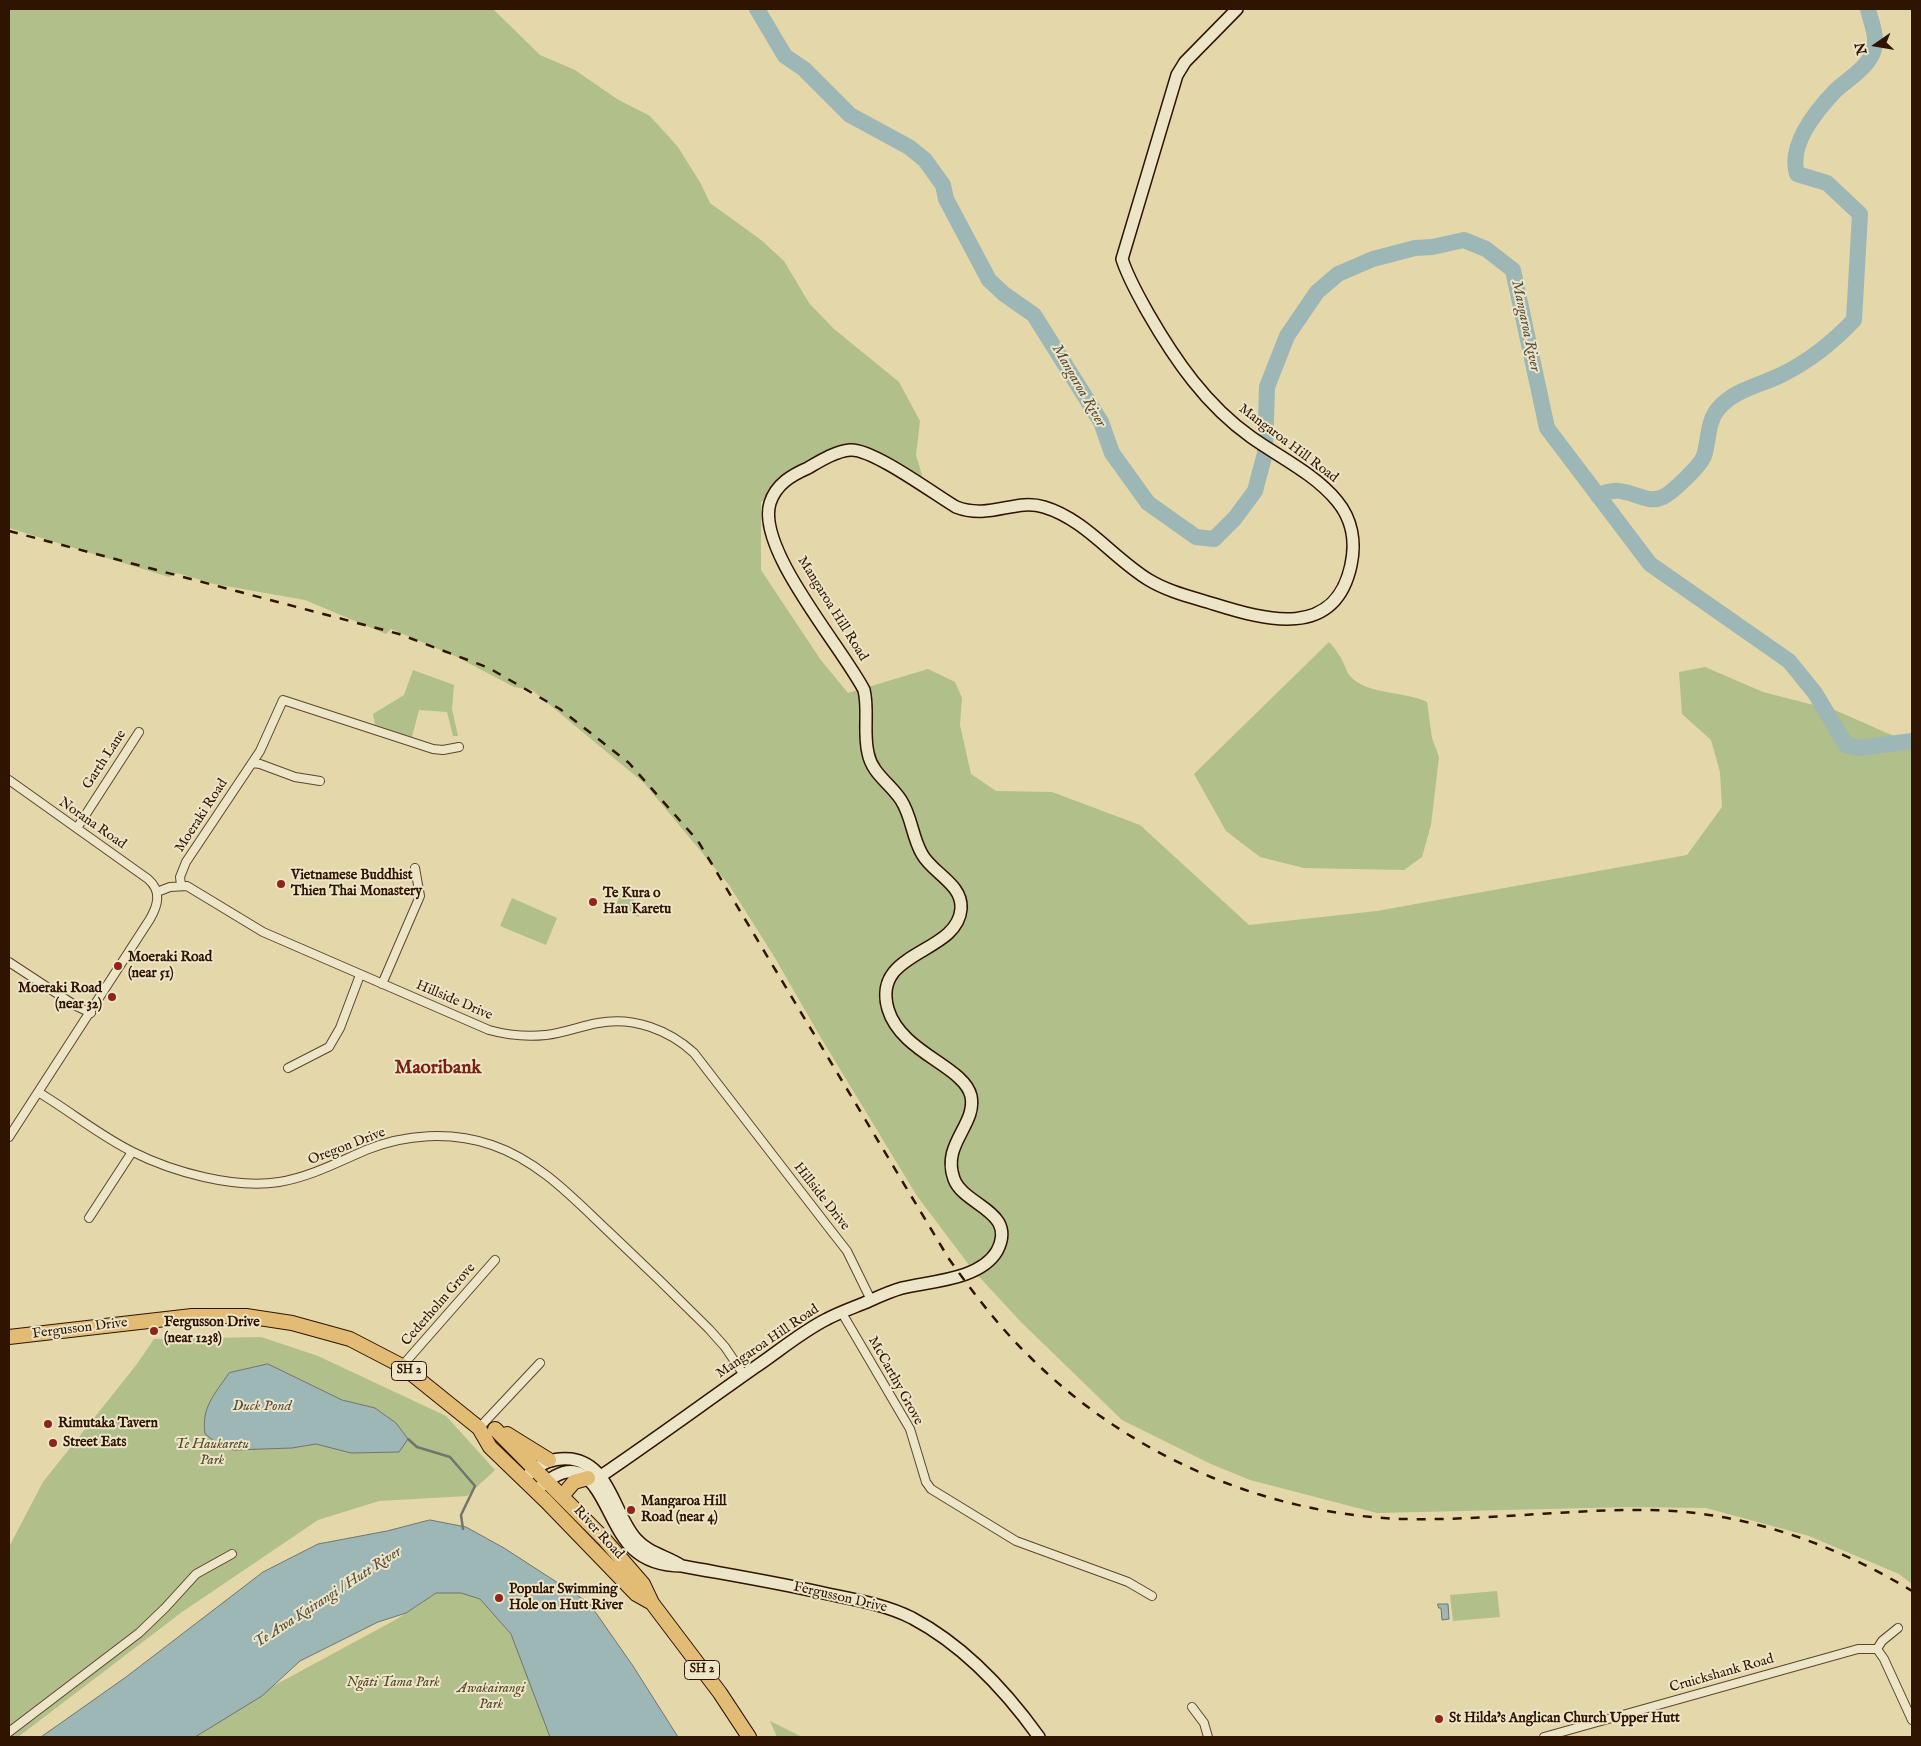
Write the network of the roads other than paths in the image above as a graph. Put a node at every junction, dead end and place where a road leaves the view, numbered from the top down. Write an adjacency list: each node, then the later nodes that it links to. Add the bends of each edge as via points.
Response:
1 (1237, 9): 21 (street, Mangaroa Hill Road, via 1185,62 1177,75 1122,259 1133,286 1180,367 1225,416 1336,500 1346,516 1353,542 1350,572 1340,592 1317,612 1292,620 1244,614 1164,588 1140,574 1074,523 1044,507 1030,505 981,513 956,507 858,450 845,450 794,474 781,484 769,509 769,524 779,551 802,596 864,690 868,753 873,768 907,810 926,861 954,888 960,901 960,914 944,936 894,971 886,998 892,1019 908,1041 962,1080 969,1090 970,1110 955,1142 951,1168 958,1187 997,1220 1001,1231 1000,1243 989,1260 962,1276 905,1288)
2 (139, 732): 7 (street, Garth Lane)
3 (458, 747): 4 (street, Moeraki Road, via 433,749 283,700)
4 (252, 763): 6 (street, via 295,777); 9 (street, Moeraki Road, via 186,862)
5 (9, 780): 7 (street, Norana Road)
6 (320, 781)
7 (77, 828): 10 (street, Norana Road, via 148,878)
8 (415, 868): 13 (street, via 420,896)
9 (180, 885): 10 (street); 12 (street, Hillside Drive, via 195,889 263,932)
10 (157, 892): 14 (street, via 155,910)
11 (9, 962): 14 (street)
12 (360, 975): 13 (street, Hillside Drive); 15 (street, via 340,1028 329,1047)
13 (382, 984): 21 (street, Hillside Drive, via 499,1033 546,1035 616,1022 656,1029 675,1037 694,1054 829,1228 846,1251)
14 (91, 1013): 16 (street)
15 (288, 1068)
16 (38, 1092): 17 (street); 18 (street, Oregon Drive)
17 (9, 1137)
18 (132, 1152): 19 (street); 26 (street, Oregon Drive, via 191,1174 232,1182 278,1183 309,1175 384,1144 419,1137 467,1138 492,1145 516,1156 554,1181 709,1329)
19 (89, 1218)
20 (495, 1260): 25 (street, Cederholm Grove)
21 (871, 1300): 22 (street, Mangaroa Hill Road)
22 (842, 1313): 26 (street, Mangaroa Hill Road, via 812,1328); 36 (street, McCarthy Grove, via 910,1429 931,1490 1009,1537 1128,1582)
23 (9, 1337): 25 (highway, Fergusson Drive / SH 2, via 192,1316 267,1318 350,1339)
24 (540, 1363): 27 (street)
25 (402, 1366): 27 (highway, Fergusson Drive / SH 2)
26 (744, 1375): 31 (street, Mangaroa Hill Road)
27 (479, 1428): 28 (highway); 32 (highway, Fergusson Drive / SH 2, via 490,1448)
28 (495, 1429): 29 (highway, via 514,1437); 30 (highway, SH 2)
29 (549, 1460): 30 (street); 31 (street, Fergusson Drive, via 584,1462)
30 (535, 1469): 32 (street); 33 (highway, River Road / SH 2)
31 (594, 1479): 33 (street, via 573,1472 553,1477); 34 (highway, via 574,1482); 44 (street, Fergusson Drive, via 616,1527 634,1551 658,1564 876,1604 912,1618 946,1640 978,1667)
32 (524, 1480): 33 (highway, Fergusson Drive / SH 2)
33 (541, 1486): 34 (highway, River Road / SH 2); 37 (highway, River Road / SH 2, via 636,1594)
34 (562, 1496): 37 (highway, River Road / SH 2, via 628,1566 643,1584)
35 (232, 1554): 42 (street, via 196,1574 139,1633)
36 (1152, 1596)
37 (652, 1603): 43 (highway, River Road / SH 2)
38 (1898, 1628): 39 (street, via 1882,1641)
39 (1877, 1650): 41 (street); 46 (street, Cruickshank Road, via 1858,1649)
40 (1192, 1707): 45 (street, via 1204,1723)
41 (1912, 1720)
42 (9, 1732)
43 (750, 1737)
44 (1039, 1737)
45 (1208, 1737)
46 (1544, 1737)

